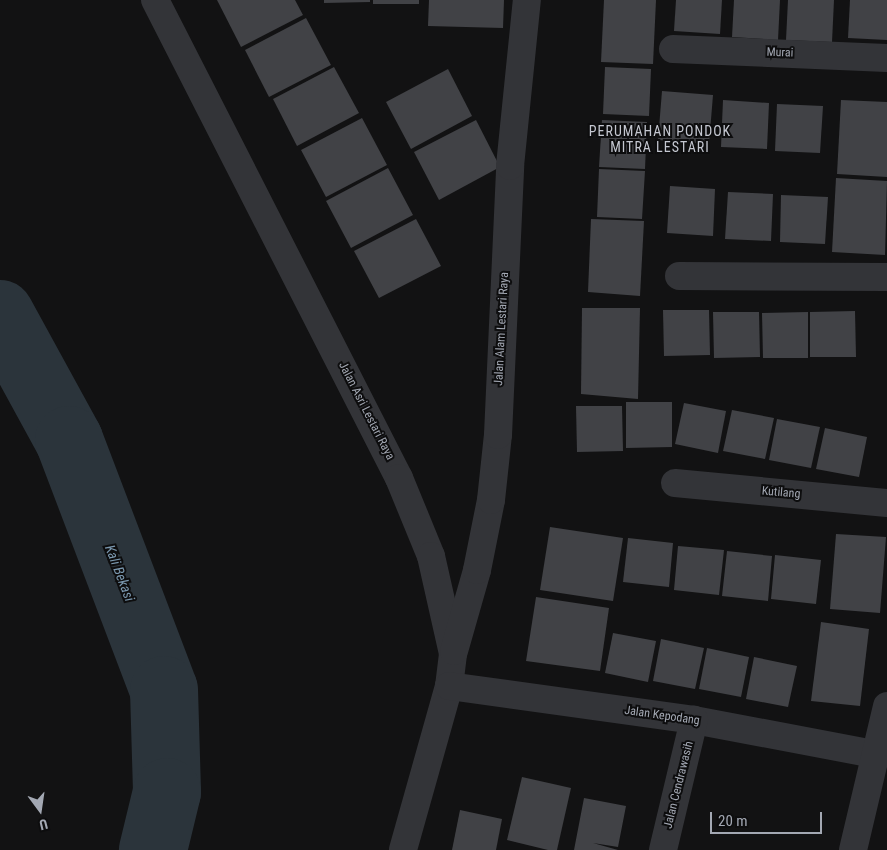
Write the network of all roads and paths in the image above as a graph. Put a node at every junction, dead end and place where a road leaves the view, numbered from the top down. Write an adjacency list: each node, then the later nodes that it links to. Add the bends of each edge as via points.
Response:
1 (155, 0): 9 (street, Jalan Asri Lestari Raya, via 400,478 431,556)
2 (527, 0): 9 (street, Jalan Alam Lestari Raya, via 510,166 498,435 491,500 477,570)
3 (673, 49): 4 (street, Murai)
4 (887, 58)
5 (679, 276): 6 (street)
6 (887, 277)
7 (675, 483): 8 (street, Kutilang)
8 (887, 503)
9 (453, 654): 10 (street, Jalan Asri Lestari Raya)
10 (449, 686): 12 (street, Jalan Kepodang); 14 (street, Jalan Asri Lestari Raya)
11 (887, 706): 13 (street)
12 (694, 720): 13 (street, Jalan Kepodang); 15 (street, Jalan Cendrawasih)
13 (874, 754): 16 (street)
14 (403, 850)
15 (663, 850)
16 (853, 850)

